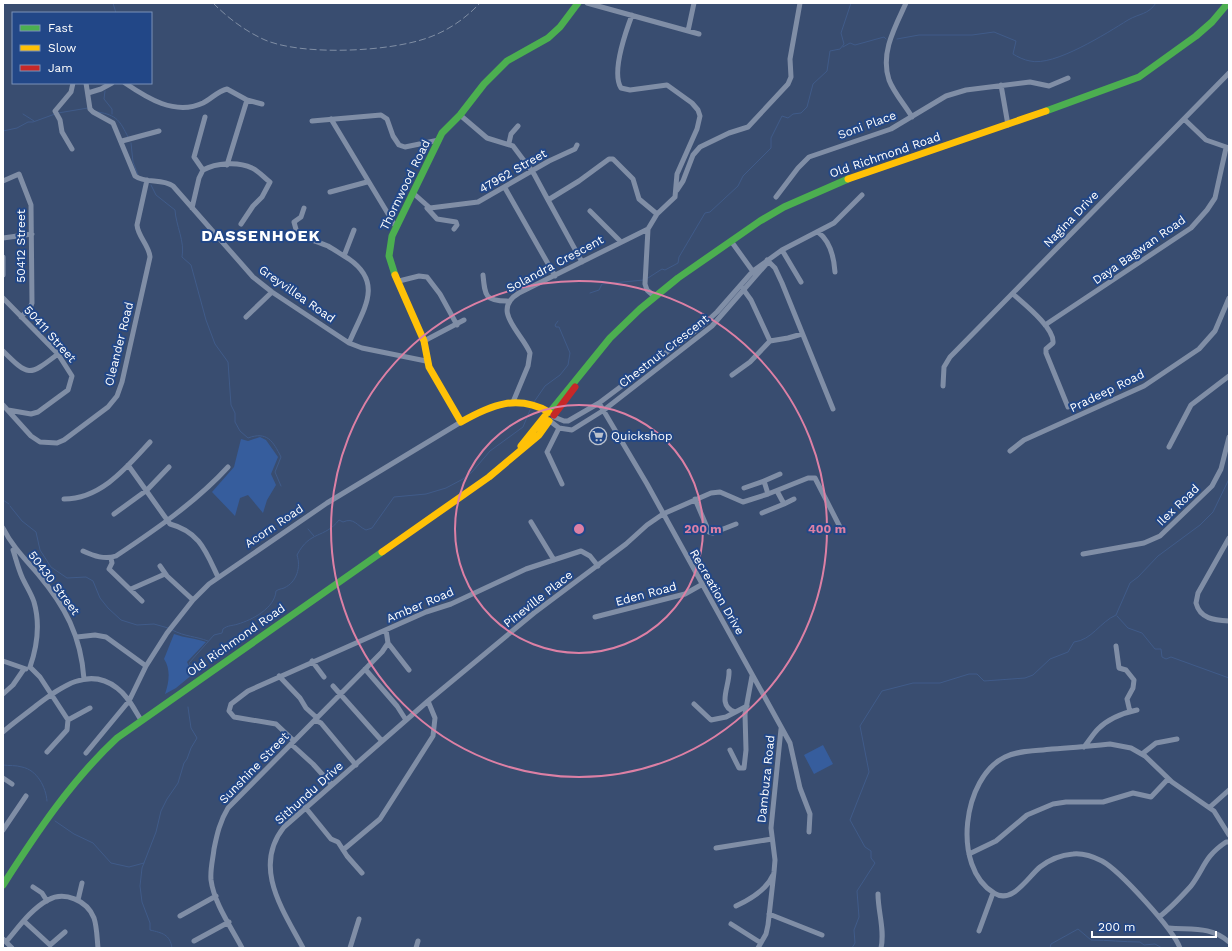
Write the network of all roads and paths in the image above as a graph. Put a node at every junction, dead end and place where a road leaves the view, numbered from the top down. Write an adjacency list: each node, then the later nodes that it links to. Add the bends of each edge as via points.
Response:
1 (578, 3): 20 (street, Thornwood Road, via 548,38 506,61)
2 (587, 3): 7 (street)
3 (694, 3): 8 (street)
4 (800, 3): 42 (street, via 790,62 791,77 786,87 748,127 704,144 696,151)
5 (906, 3): 22 (street, via 888,46 886,64 890,80)
6 (1228, 3): 26 (street, Old Richmond Road, via 1196,36 1139,77)
7 (632, 15): 8 (street); 42 (street, via 619,54 620,85 623,89 667,85 688,99 700,116 697,129 677,174)
8 (688, 31): 9 (street)
9 (699, 34)
10 (1229, 73): 24 (street, Nagina Drive)
11 (1068, 78): 16 (street, Soni Place, via 1049,86 1030,82)
12 (73, 84): 34 (street, via 71,92 55,111 62,132)
13 (86, 84): 17 (street, Greyvillea Road)
14 (110, 84): 17 (street)
15 (127, 84): 18 (street, via 155,102 171,106 195,106 226,90)
16 (1001, 85): 22 (street, Soni Place, via 956,92); 26 (street)
17 (88, 93): 30 (street, Greyvillea Road, via 92,111 111,121)
18 (247, 100): 19 (street); 35 (street)
19 (262, 104)
20 (460, 115): 29 (street, Thornwood Road, via 448,126); 31 (street, via 487,138)
21 (205, 117): 36 (street, via 194,157)
22 (912, 117): 46 (street, Soni Place, via 891,129 810,157 798,168)
23 (331, 119): 25 (street); 29 (street, via 380,115 387,119 399,145 405,147); 40 (street)
24 (1184, 119): 33 (street, via 1206,140); 79 (street, Nagina Drive)
25 (312, 121)
26 (1008, 125): 62 (street, Old Richmond Road, via 828,186 784,207)
27 (518, 126): 31 (street, via 511,134)
28 (159, 131): 30 (street)
29 (439, 140): 44 (street, Thornwood Road)
30 (122, 142): 38 (street, Greyvillea Road, via 134,174 139,179)
31 (509, 143): 37 (street, via 519,152)
32 (577, 145): 37 (street, 47962 Street, via 575,149)
33 (1228, 148): 87 (street, Daya Bagwan Road, via 1215,198 1191,228)
34 (72, 149)
35 (227, 165): 36 (street, via 213,165); 53 (street, via 252,168 270,182 262,197)
36 (203, 170): 48 (street)
37 (532, 172): 41 (street, 47962 Street); 47 (street)
38 (147, 180): 48 (street, Greyvillea Road, via 170,183); 104 (street, Oleander Road, via 137,225 150,257 117,396 104,412 57,443 37,440)
39 (3, 181): 59 (street, 50412 Street, via 18,173 30,200)
40 (367, 182): 43 (street); 54 (street)
41 (505, 188): 50 (street, 47962 Street, via 472,204); 72 (street)
42 (677, 190): 52 (street, via 673,200)
43 (330, 192)
44 (413, 193): 50 (street); 54 (street, Thornwood Road)
45 (862, 195): 58 (street, Chestnut Crescent, via 834,222)
46 (776, 197)
47 (548, 200): 52 (street, via 612,159 633,179 639,199); 67 (street)
48 (192, 208): 78 (street, Greyvillea Road, via 253,277)
49 (304, 208): 64 (street, via 301,217 294,222 296,232)
50 (427, 208): 55 (street, via 437,219 456,222)
51 (590, 211): 61 (street)
52 (657, 214): 56 (street)
53 (240, 224)
54 (396, 228): 74 (street, Thornwood Road, via 389,253)
55 (454, 229)
56 (648, 229): 61 (street, Solandra Crescent); 80 (street, via 645,284 647,290)
57 (354, 230): 64 (street)
58 (818, 232): 63 (street, Chestnut Crescent); 69 (street, via 831,251)
59 (32, 234): 60 (street); 84 (street, 50412 Street, via 31,304)
60 (3, 238)
61 (620, 241): 67 (street, Solandra Crescent)
62 (731, 241): 68 (street); 80 (street, Old Richmond Road)
63 (782, 250): 66 (street, Chestnut Crescent); 75 (street)
64 (344, 256): 92 (street, via 363,270 369,285 365,306)
65 (3, 257): 70 (street)
66 (768, 261): 68 (street, Chestnut Crescent); 73 (street, Chestnut Crescent); 89 (street, via 777,272)
67 (582, 262): 72 (street, Solandra Crescent)
68 (753, 271): 73 (street); 76 (street, Chestnut Crescent)
69 (835, 272)
70 (3, 275)
71 (483, 275): 83 (street, via 484,291 488,298)
72 (555, 276): 83 (street, Solandra Crescent)
73 (757, 276): 77 (street, Chestnut Crescent)
74 (399, 282): 88 (street, via 419,276 428,277); 90 (street, Thornwood Road)
75 (801, 282)
76 (740, 286): 77 (street); 100 (street, Chestnut Crescent, via 717,312 692,334)
77 (745, 291): 91 (street, via 757,310); 105 (street, Chestnut Crescent, via 712,326)
78 (272, 292): 85 (street); 92 (street, Greyvillea Road)
79 (1013, 294): 87 (street); 98 (street, Nagina Drive, via 946,362)
80 (655, 297): 106 (street, Old Richmond Road, via 610,338)
81 (3, 298): 84 (street, 50411 Street)
82 (1229, 298): 112 (street, Pradeep Road, via 1215,331 1199,349 1144,386 1024,440)
83 (507, 301): 99 (street, Solandra Crescent, via 511,323 530,353 528,366)
84 (21, 317): 94 (street, 50411 Street)
85 (246, 317)
86 (464, 320): 88 (street)
87 (1045, 324): 102 (street, via 1054,341 1046,352)
88 (457, 325): 90 (street)
89 (802, 334): 91 (street); 103 (street)
90 (424, 341): 95 (street, Thornwood Road)
91 (770, 341): 96 (street, via 750,362)
92 (349, 343): 95 (street, Greyvillea Road)
93 (3, 351): 94 (street, via 26,371 36,370)
94 (58, 354): 104 (street, 50411 Street, via 72,376 68,390 38,412 31,414)
95 (426, 361): 107 (street, Thornwood Road)
96 (732, 375)
97 (1229, 376): 111 (street, via 1191,405)
98 (943, 386)
99 (513, 402): 106 (street, Acorn Road, via 539,407); 107 (street, Acorn Road, via 488,407)
100 (599, 404): 105 (street, Recreation Drive); 106 (street, Chestnut Crescent, via 568,421)
101 (3, 405): 104 (street, Oleander Road)
102 (1068, 407)
103 (833, 409)
104 (8, 410)
105 (604, 410): 108 (street, Chestnut Crescent, via 572,430); 129 (street, Recreation Drive)
106 (550, 416): 108 (street); 181 (street, Old Richmond Road, via 539,435 489,477)
107 (460, 422): 144 (street, Acorn Road, via 327,503)
108 (559, 428): 118 (street, via 547,452)
109 (1229, 437): 138 (street, Ilex Road, via 1221,469 1212,486 1160,536 1144,543)
110 (150, 442): 113 (street)
111 (1169, 447)
112 (1010, 452)
113 (128, 465): 120 (street); 123 (street, via 91,494)
114 (169, 467): 120 (street)
115 (228, 467): 130 (street, via 212,484)
116 (780, 474): 117 (street)
117 (764, 481): 119 (street); 122 (street)
118 (562, 484)
119 (744, 488)
120 (147, 490): 128 (street); 130 (street)
121 (777, 491): 122 (street, Pineville Place); 126 (street); 134 (street, Pineville Place, via 808,478 815,478)
122 (768, 494): 125 (street, Pineville Place, via 743,502 717,492)
123 (64, 499)
124 (794, 499): 126 (street)
125 (695, 500): 129 (street, Pineville Place); 132 (street, via 709,532 713,533)
126 (784, 504): 127 (street)
127 (762, 513)
128 (114, 514)
129 (663, 514): 142 (street, Pineville Place); 145 (street, Recreation Drive)
130 (168, 520): 139 (street); 144 (street, via 170,524 183,528 202,544)
131 (531, 522): 140 (street)
132 (736, 524)
133 (3, 528): 136 (street, 50430 Street)
134 (842, 531)
135 (1229, 538): 150 (street, via 1198,593 1196,603 1200,613 1209,619)
136 (14, 550): 152 (street, 50430 Street, via 38,575 60,605); 158 (street, via 36,611 37,632)
137 (83, 551): 139 (street, via 95,557)
138 (1083, 554)
139 (111, 558): 146 (street, via 109,569)
140 (554, 560): 142 (street, Amber Road, via 581,551 590,556); 151 (street, Amber Road, via 526,569 451,604)
141 (160, 566): 143 (street)
142 (598, 566): 172 (street, Pineville Place, via 534,613)
143 (165, 574): 146 (street); 147 (street)
144 (218, 577): 147 (street, Acorn Road)
145 (701, 584): 149 (street, Eden Road, via 685,594); 163 (street, Recreation Drive)
146 (131, 589): 148 (street)
147 (193, 600): 157 (street, Acorn Road, via 167,633)
148 (142, 601)
149 (595, 617)
150 (1229, 621)
151 (386, 630): 153 (street); 155 (street, Amber Road)
152 (77, 637): 157 (street, via 106,637); 166 (street, 50430 Street)
153 (388, 644): 160 (street, Sunshine Street); 161 (street)
154 (1116, 646): 178 (street, via 1119,668 1126,670 1134,680 1134,687 1127,699)
155 (312, 661): 164 (street, Amber Road); 165 (street)
156 (3, 662): 159 (street)
157 (146, 666): 171 (street, Acorn Road)
158 (30, 667): 159 (street); 169 (street)
159 (24, 669): 168 (street)
160 (365, 669): 170 (street, Sunshine Street); 182 (street)
161 (409, 670)
162 (729, 671): 177 (street, via 725,704 729,710)
163 (752, 675): 174 (street); 183 (street, Recreation Drive)
164 (279, 676): 179 (street); 187 (street, Amber Road, via 248,691 231,704 229,709 231,715 276,724)
165 (324, 677)
166 (84, 679): 169 (street, via 72,682); 171 (street, via 104,680 117,688)
167 (332, 686): 170 (street)
168 (3, 694)
169 (51, 694): 180 (street); 184 (street)
170 (340, 694): 179 (street, Sunshine Street); 186 (street)
171 (129, 701): 181 (street); 191 (street, Acorn Road)
172 (428, 701): 182 (street, Sithundu Drive); 208 (street, via 435,718 433,736 380,819)
173 (694, 704): 177 (street, via 711,720)
174 (747, 706): 177 (street); 189 (street, via 744,768 739,768)
175 (90, 708): 180 (street)
176 (1137, 710): 178 (street)
177 (735, 712)
178 (1130, 712): 188 (street, via 1119,715 1100,727)
179 (316, 719): 187 (street, Sunshine Street); 193 (street)
180 (68, 720): 190 (street, via 66,730)
181 (141, 720): 213 (street, Old Richmond Road, via 102,751 78,776)
182 (406, 720): 186 (street, Sithundu Drive)
183 (781, 728): 203 (street, Recreation Drive, via 790,743 800,788 810,814); 205 (street, Dambuza Road, via 772,813)
184 (3, 732)
185 (1177, 739): 192 (street, via 1156,743)
186 (382, 741): 193 (street, Sithundu Drive)
187 (293, 742): 197 (street); 217 (street, Sunshine Street, via 228,808 222,818 211,870)
188 (1084, 747): 192 (street, via 1116,744); 209 (street, via 1011,755 993,766 984,776 967,820)
189 (730, 750)
190 (47, 752)
191 (86, 753)
192 (1142, 754): 195 (street)
193 (356, 764): 197 (street, Sithundu Drive)
194 (3, 778): 196 (street)
195 (1168, 779): 200 (street); 209 (street, via 1151,797 1133,793 1103,802 1053,804 1027,815 996,841)
196 (12, 784)
197 (331, 784): 201 (street, Sithundu Drive)
198 (1229, 790): 200 (street)
199 (26, 796): 202 (street)
200 (1210, 806): 204 (street, via 1219,816)
201 (305, 807): 208 (street); 240 (street, Sithundu Drive, via 284,827 274,841 269,873 273,889)
202 (3, 830)
203 (809, 832)
204 (1229, 836)
205 (772, 839): 207 (street); 210 (street, Dambuza Road)
206 (1229, 842): 223 (street, via 1211,853 1191,885 1175,904)
207 (716, 848)
208 (343, 850): 211 (street)
209 (969, 854): 215 (street, via 979,877)
210 (774, 872): 220 (street, via 771,879 754,896); 221 (street, Dambuza Road)
211 (362, 873)
212 (82, 883): 218 (street)
213 (3, 885)
214 (34, 887): 219 (street)
215 (993, 893): 223 (street, via 1000,896 1012,894 1047,862 1064,855 1082,854 1102,861 1113,870); 229 (street)
216 (878, 894): 244 (street, via 877,905 882,922)
217 (216, 896): 222 (street); 226 (street, Sunshine Street)
218 (78, 900): 219 (street, via 64,896); 238 (street, via 94,918)
219 (47, 901): 225 (street)
220 (736, 906)
221 (769, 914): 231 (street); 236 (street, Dambuza Road, via 766,934)
222 (180, 916)
223 (1159, 917): 228 (street)
224 (359, 919): 241 (street)
225 (25, 922): 230 (street, via 50,945); 232 (street)
226 (229, 922): 233 (street); 239 (street, Sunshine Street)
227 (731, 924): 236 (street)
228 (1169, 928): 235 (street, via 1208,930); 245 (street)
229 (979, 931)
230 (65, 932)
231 (822, 935)
232 (5, 940): 237 (street)
233 (194, 941)
234 (418, 941): 242 (street)
235 (1229, 942)
236 (761, 943): 243 (street, Dambuza Road)
237 (12, 948)
238 (98, 948)
239 (242, 948)
240 (303, 948)
241 (350, 948)
242 (416, 948)
243 (758, 948)
244 (881, 948)
245 (1180, 948)

